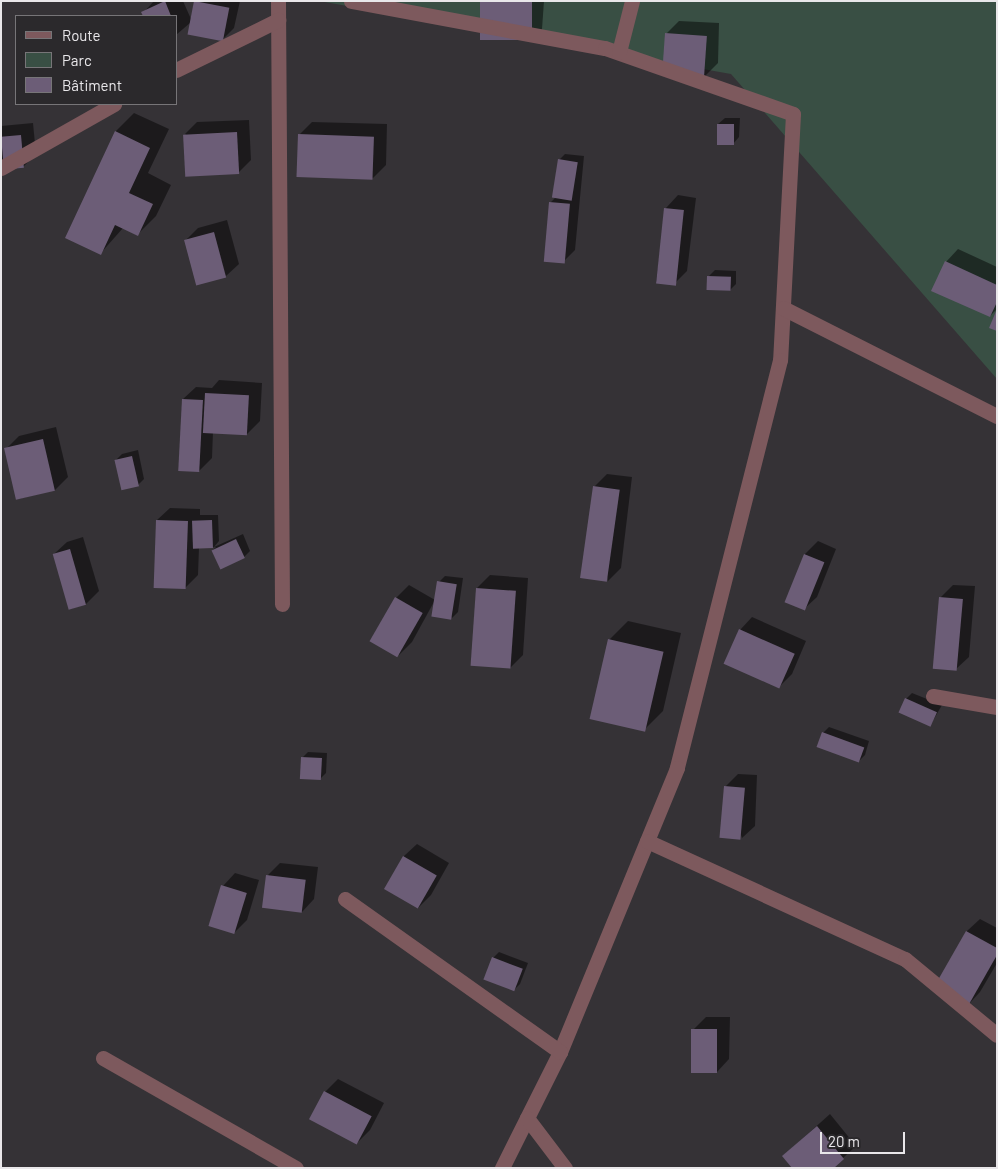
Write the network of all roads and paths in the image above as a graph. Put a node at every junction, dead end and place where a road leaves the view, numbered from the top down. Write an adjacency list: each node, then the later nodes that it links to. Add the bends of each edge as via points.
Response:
1 (278, 1): 4 (street)
2 (351, 1): 5 (street)
3 (632, 1): 5 (street)
4 (278, 20): 6 (street); 11 (street)
5 (618, 52): 9 (street, via 793,114)
6 (178, 69)
7 (112, 105): 8 (street)
8 (1, 168)
9 (783, 308): 10 (street); 14 (street, via 780,360 677,768)
10 (997, 416)
11 (282, 604)
12 (933, 696): 13 (street)
13 (997, 706)
14 (647, 841): 16 (street, via 905,959); 17 (street)
15 (345, 899): 17 (street)
16 (997, 1036)
17 (560, 1052): 19 (street)
18 (102, 1058): 20 (street)
19 (527, 1118): 21 (street); 22 (street)
20 (296, 1168)
21 (502, 1168)
22 (565, 1168)

